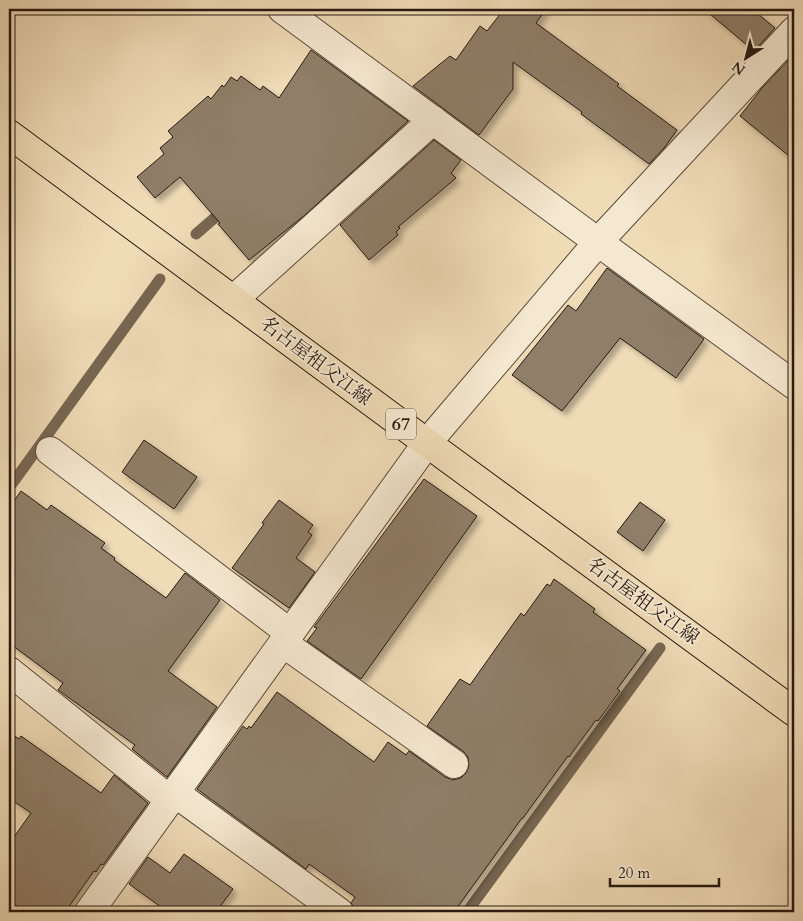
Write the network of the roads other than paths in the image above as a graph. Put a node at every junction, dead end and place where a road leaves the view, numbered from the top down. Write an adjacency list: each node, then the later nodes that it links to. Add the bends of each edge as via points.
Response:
1 (282, 9): 3 (street)
2 (794, 31): 5 (street)
3 (433, 120): 5 (street); 6 (street)
4 (9, 134): 6 (main road, 名古屋祖父江線 / 67)
5 (598, 242): 7 (street); 8 (street)
6 (233, 300): 8 (main road, 名古屋祖父江線 / 67)
7 (794, 385)
8 (427, 443): 10 (street); 12 (main road, 名古屋祖父江線 / 67)
9 (50, 451): 10 (street)
10 (287, 638): 13 (street); 14 (street)
11 (9, 671): 14 (street)
12 (794, 712)
13 (454, 764)
14 (173, 796): 15 (street); 16 (street)
15 (89, 912)
16 (339, 912)

